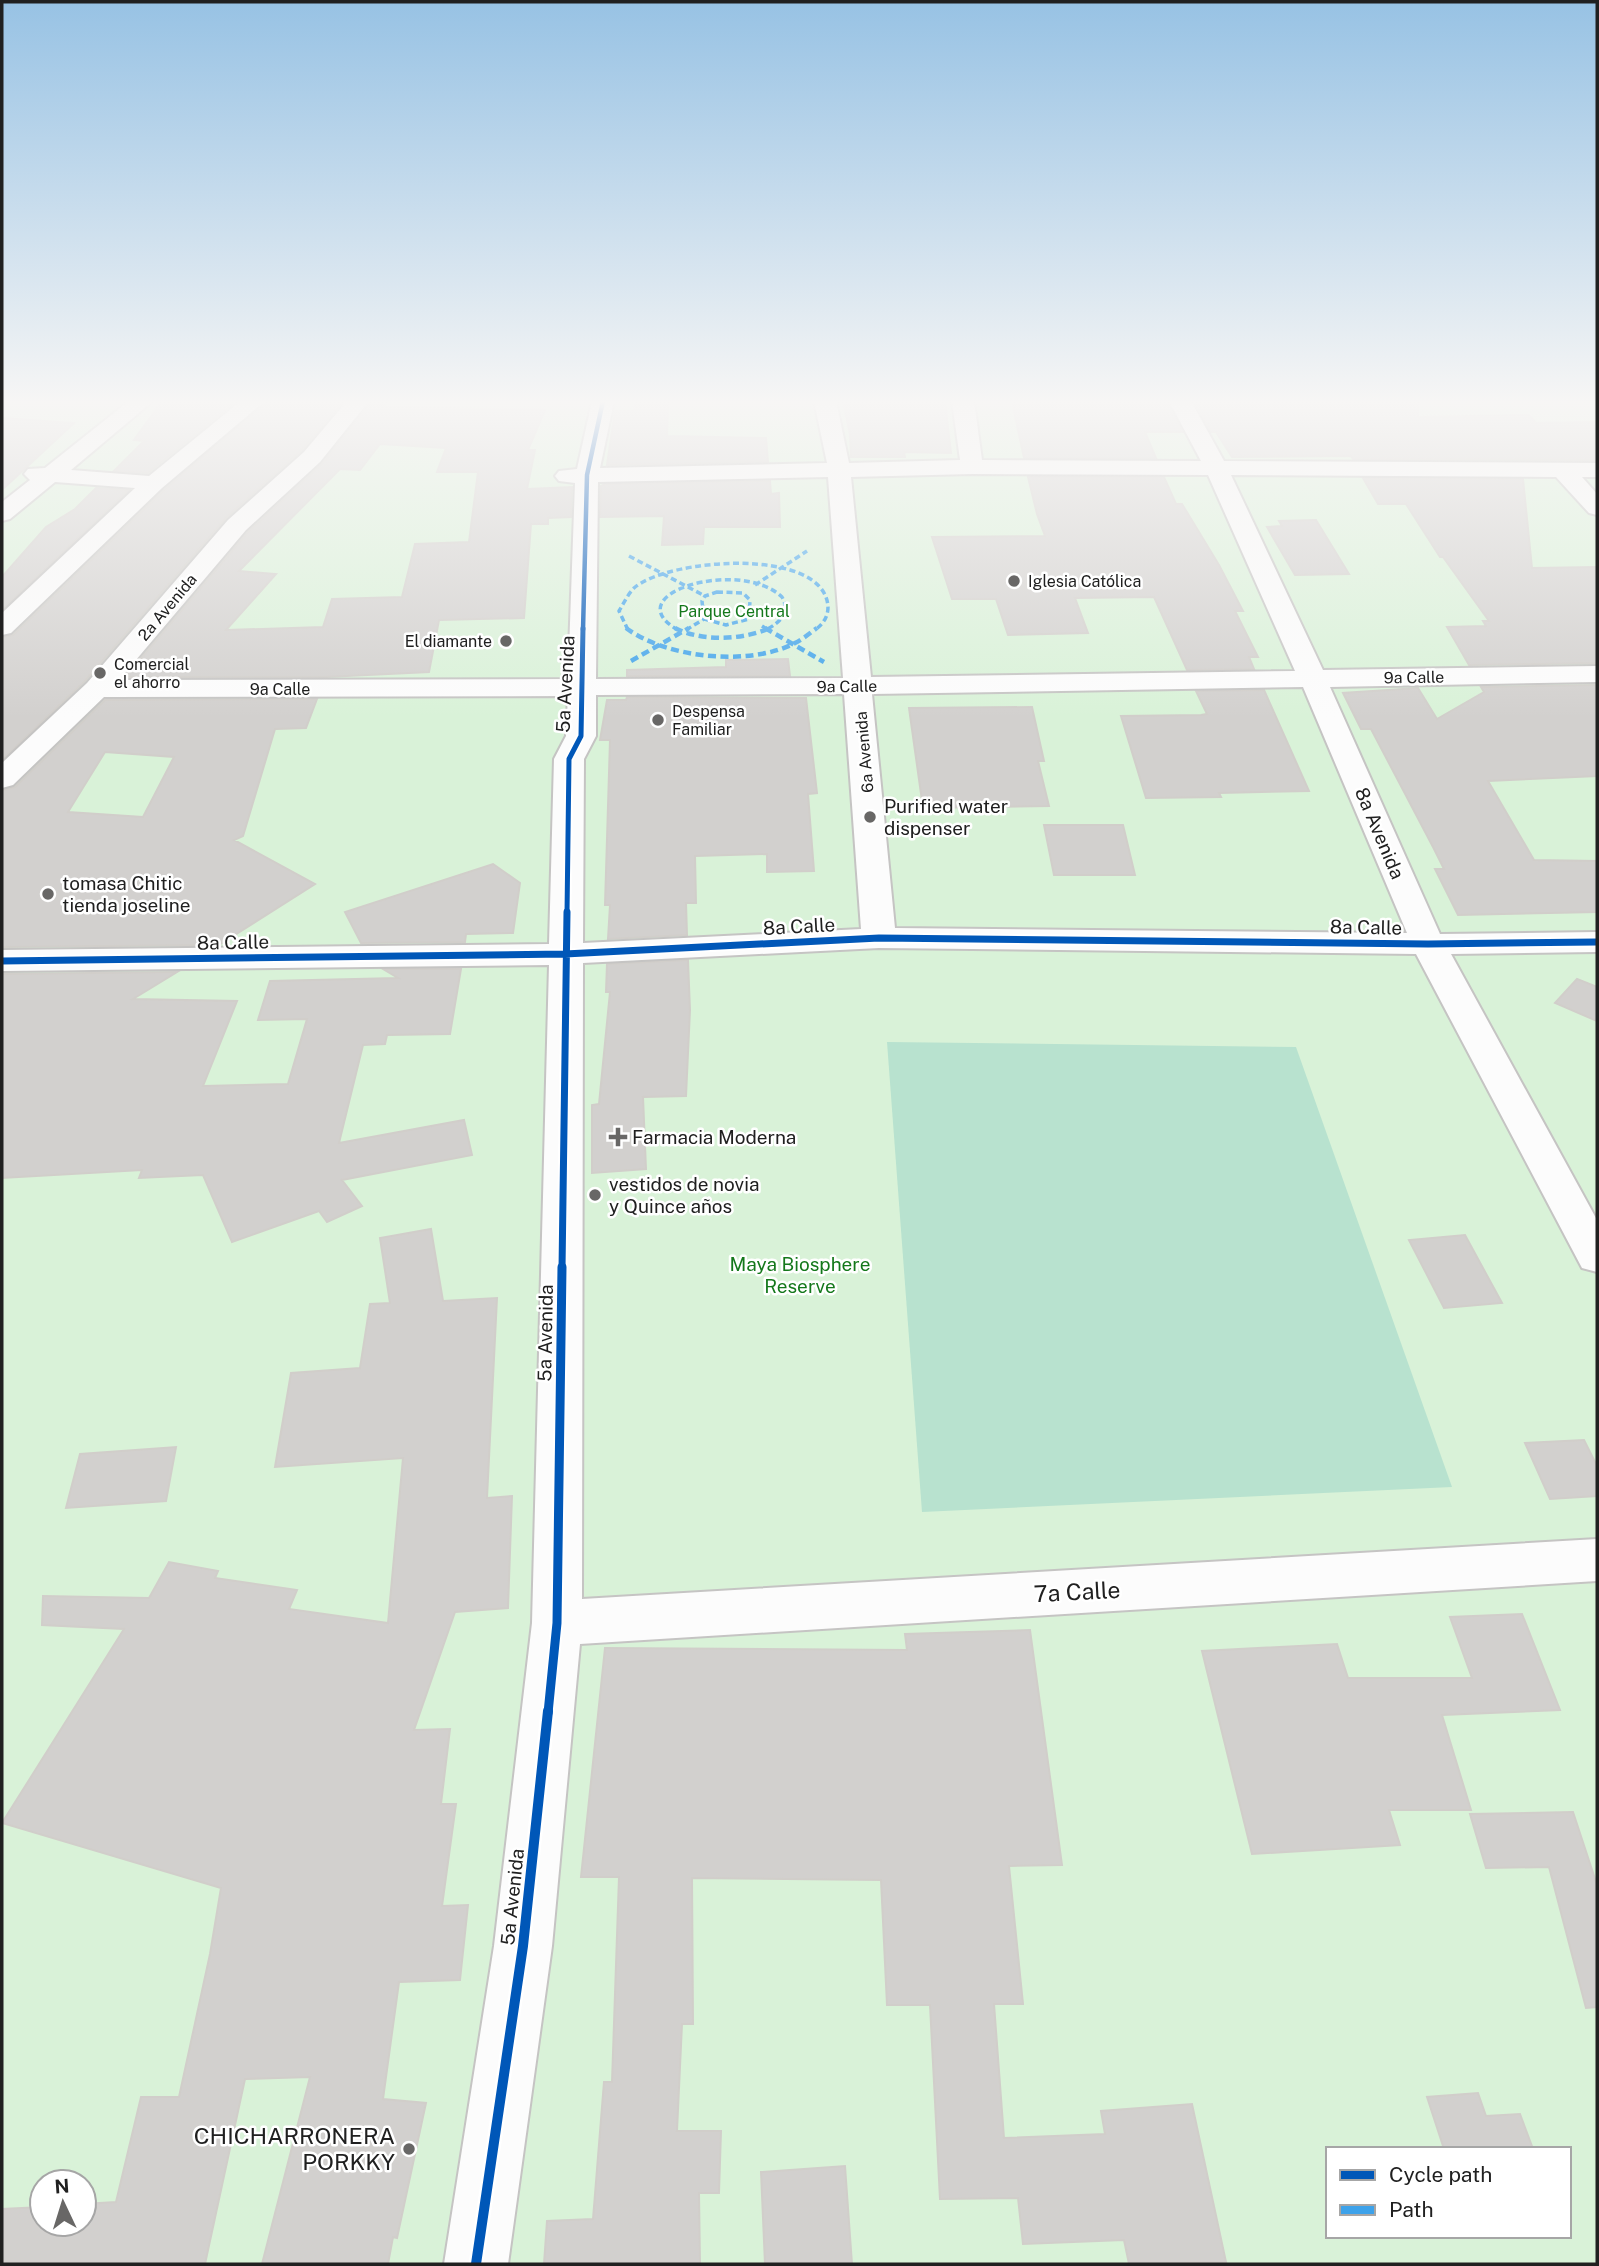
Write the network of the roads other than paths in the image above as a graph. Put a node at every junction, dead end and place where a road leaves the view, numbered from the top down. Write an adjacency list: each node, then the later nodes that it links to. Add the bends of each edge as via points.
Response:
1 (130, 507): 8 (street)
2 (257, 507): 13 (street, 2a Avenida)
3 (572, 507): 7 (street, 5a Avenida)
4 (575, 507): 10 (street, 5a Avenida)
5 (843, 507): 12 (street, 6a Avenida)
6 (1234, 507): 11 (street, 8a Avenida)
7 (560, 584)
8 (2, 627)
9 (1597, 674): 11 (street, 9a Calle)
10 (566, 679): 12 (street, 9a Calle); 13 (street, 9a Calle); 18 (street, 5a Avenida, via 581,736 569,759)
11 (1313, 679): 12 (street, 9a Calle); 17 (street, 8a Avenida)
12 (859, 686): 15 (street, 6a Avenida)
13 (97, 689): 14 (street, 2a Avenida)
14 (2, 779)
15 (879, 938): 17 (street, 8a Calle); 18 (street, 8a Calle)
16 (1597, 942): 17 (street, 8a Calle)
17 (1428, 944): 20 (street, 8a Avenida)
18 (565, 954): 19 (street, 8a Calle); 22 (street, 5a Avenida)
19 (2, 961)
20 (1597, 1257)
21 (1597, 1560): 22 (street, 7a Calle)
22 (557, 1623): 23 (street, 5a Avenida, via 523,1946)
23 (476, 2264)

